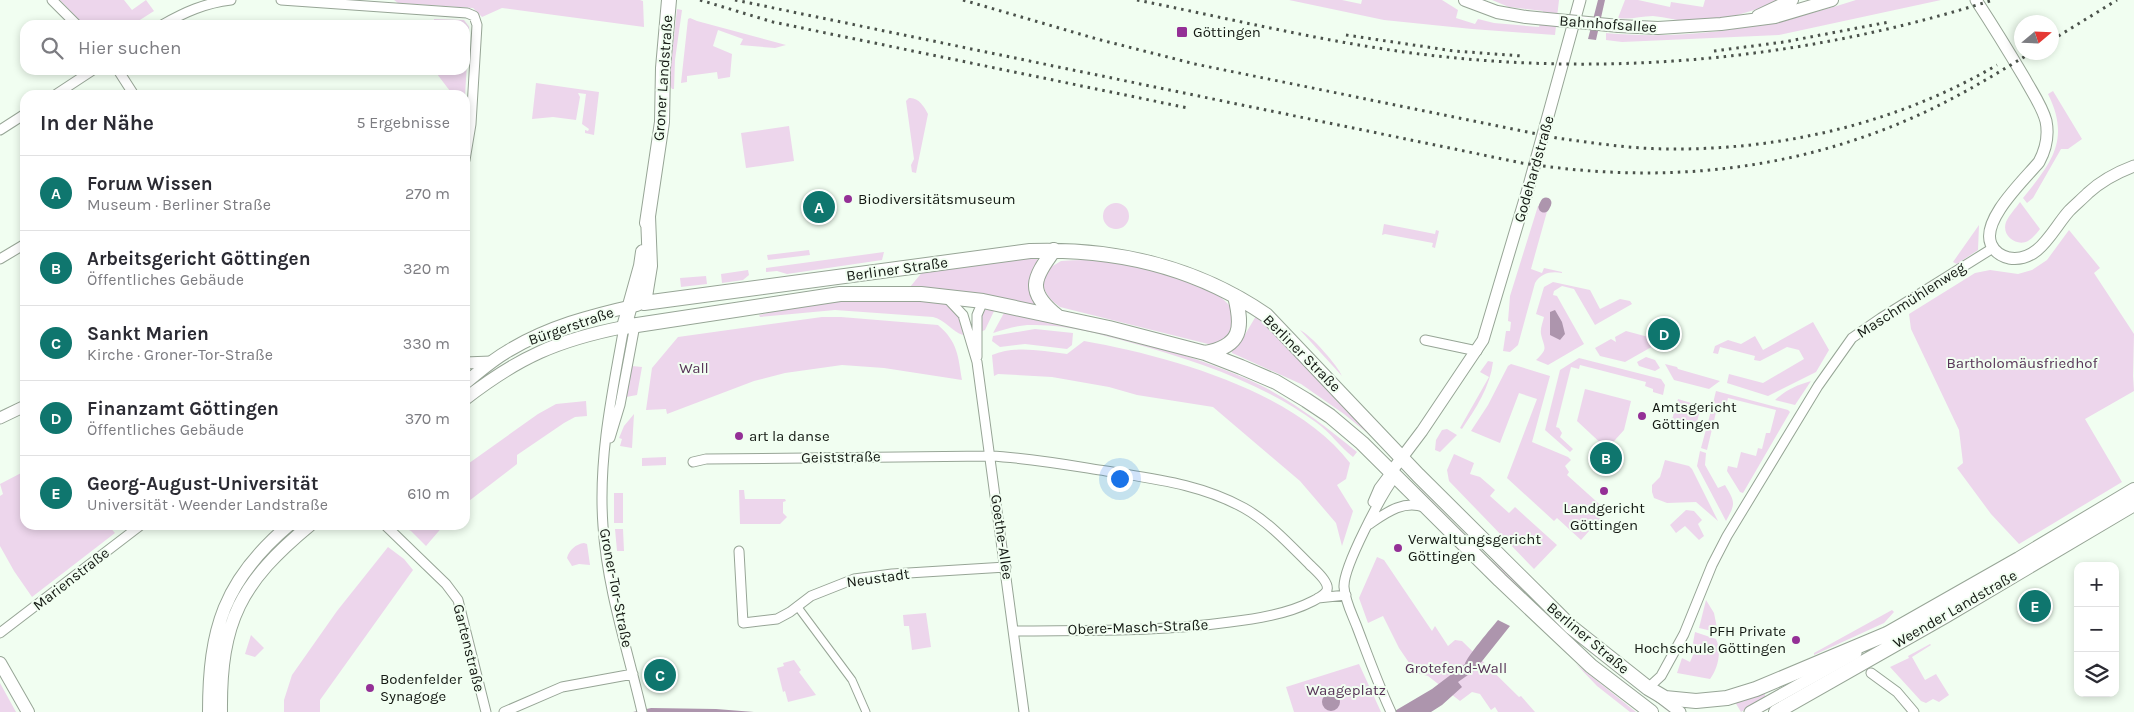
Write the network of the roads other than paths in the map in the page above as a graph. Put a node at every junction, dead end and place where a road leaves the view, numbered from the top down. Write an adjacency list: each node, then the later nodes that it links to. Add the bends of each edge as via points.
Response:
1 (52, 0): 13 (street)
2 (231, 0): 14 (street, via 208,3)
3 (281, 0): 23 (street, via 474,16 477,25)
4 (669, 0): 25 (main road, Groner Landstraße, via 662,122)
5 (1465, 0): 12 (main road, Bahnhofsallee, bridge, via 1498,12 1526,17 1619,26 1693,27)
6 (1575, 0): 16 (street, Godehardstraße)
7 (1580, 0): 16 (street, Godehardstraße)
8 (1792, 0): 12 (main road, Bahnhofsallee)
9 (1832, 0): 12 (main road, Bahnhofsallee, via 1775,17)
10 (1976, 0): 15 (street)
11 (1984, 0): 15 (street)
12 (1754, 19)
13 (72, 20)
14 (170, 20)
15 (1991, 22): 27 (street, via 2038,101 2047,130 2044,152 2038,162 1995,216 1989,233)
16 (1571, 34): 33 (street, Godehardstraße)
17 (85, 75): 19 (street)
18 (121, 75): 20 (street)
19 (63, 90)
20 (131, 90)
21 (20, 117): 22 (street)
22 (0, 130)
23 (470, 130)
24 (2134, 166): 27 (street, via 2090,191 2032,254 2011,258)
25 (648, 216): 34 (main road, Groner Landstraße, via 650,266); 35 (main road, Groner Landstraße, via 641,266)
26 (20, 247): 29 (street)
27 (1993, 248): 73 (street, Maschmühlenweg, via 1852,338 1818,386 1722,543 1688,626)
28 (1054, 250): 30 (main road, Berliner Straße, via 1115,254 1147,261 1193,276); 34 (main road, Berliner Straße); 36 (main road, via 1039,272 1035,285 1041,302)
29 (0, 259)
30 (1236, 296): 40 (main road, via 1240,331 1228,345); 49 (main road, Berliner Straße, via 1266,315)
31 (945, 297): 32 (main road, Berliner Straße); 37 (main road, Berliner Straße, via 899,293 840,294); 42 (street, Goethe-Allee, via 963,314)
32 (983, 302): 36 (main road, Berliner Straße); 42 (street, Goethe-Allee, via 977,315)
33 (1495, 303): 39 (street, Godehardstraße); 49 (street, Godehardstraße, via 1483,352 1444,410)
34 (644, 304): 35 (main road, Berliner Straße); 37 (main road, Groner Landstraße)
35 (630, 307): 37 (main road, Groner-Tor-Straße); 41 (main road, Bürgerstraße, via 544,332)
36 (1059, 318): 40 (main road, Berliner Straße)
37 (630, 326): 45 (main road, Bürgerstraße, via 595,333 534,354); 71 (street, Groner-Tor-Straße, via 620,405 603,462 602,495 604,537)
38 (1425, 340): 39 (street)
39 (1477, 350): 49 (street, Godehardstraße)
40 (1205, 353): 51 (main road, Berliner Straße, via 1276,382 1306,400 1362,443)
41 (491, 362): 43 (street); 44 (main road, Bürgerstraße)
42 (977, 362): 48 (street, Goethe-Allee)
43 (470, 363)
44 (470, 379)
45 (470, 395)
46 (20, 408): 47 (street)
47 (0, 418)
48 (990, 456): 50 (street, Geiststraße, via 706,459); 62 (street, Goethe-Allee); 64 (street, Geiststraße, via 1042,460 1176,483 1215,494 1262,521 1303,558 1326,585 1326,592)
49 (1404, 460): 51 (street, Godehardstraße); 73 (main road, Berliner Straße, via 1554,610)
50 (693, 462)
51 (1393, 474): 54 (main road, Berliner Straße); 55 (street); 60 (street, via 1379,488)
52 (2134, 490): 68 (main road, Weender Landstraße)
53 (2134, 504): 86 (main road, Weender Landstraße)
54 (1428, 508): 55 (street, via 1404,505); 83 (main road, Berliner Straße, via 1591,666)
55 (1368, 525): 60 (street)
56 (134, 530): 67 (street, Marienstraße)
57 (283, 530): 77 (main road, via 254,559 225,603 213,642)
58 (304, 530): 78 (main road, via 255,577 238,605 226,644)
59 (390, 530): 74 (street, Gartenstraße, via 446,584 458,600)
60 (1362, 535): 63 (street)
61 (739, 551): 65 (street, Neustadt, via 744,623 777,619)
62 (1006, 567): 65 (street, Neustadt, via 860,578 823,590); 66 (street, Goethe-Allee)
63 (1345, 590): 64 (street, Obere-Masch-Straße); 82 (street)
64 (1318, 598): 66 (street, Obere-Masch-Straße, via 1304,606 1275,614 1186,628)
65 (797, 606): 80 (street, via 852,680)
66 (1015, 631): 81 (street, Goethe-Allee)
67 (0, 633)
68 (1887, 634): 72 (main road, Weender Landstraße); 85 (street, Weender Landstraße)
69 (0, 663): 76 (main road)
70 (1871, 673): 87 (street, via 1898,692)
71 (633, 674): 75 (street, Groner-Tor-Straße); 79 (street, via 562,687)
72 (1756, 690): 73 (main road, Berliner Straße, via 1727,698 1696,701 1672,699)
73 (1653, 691): 84 (street, Berliner Straße)
74 (485, 711)
75 (642, 711)
76 (28, 712)
77 (209, 712)
78 (221, 712)
79 (504, 712)
80 (866, 712)
81 (1024, 712)
82 (1392, 712)
83 (1651, 712)
84 (1680, 712)
85 (1750, 712)
86 (1776, 712)
87 (1914, 712)

